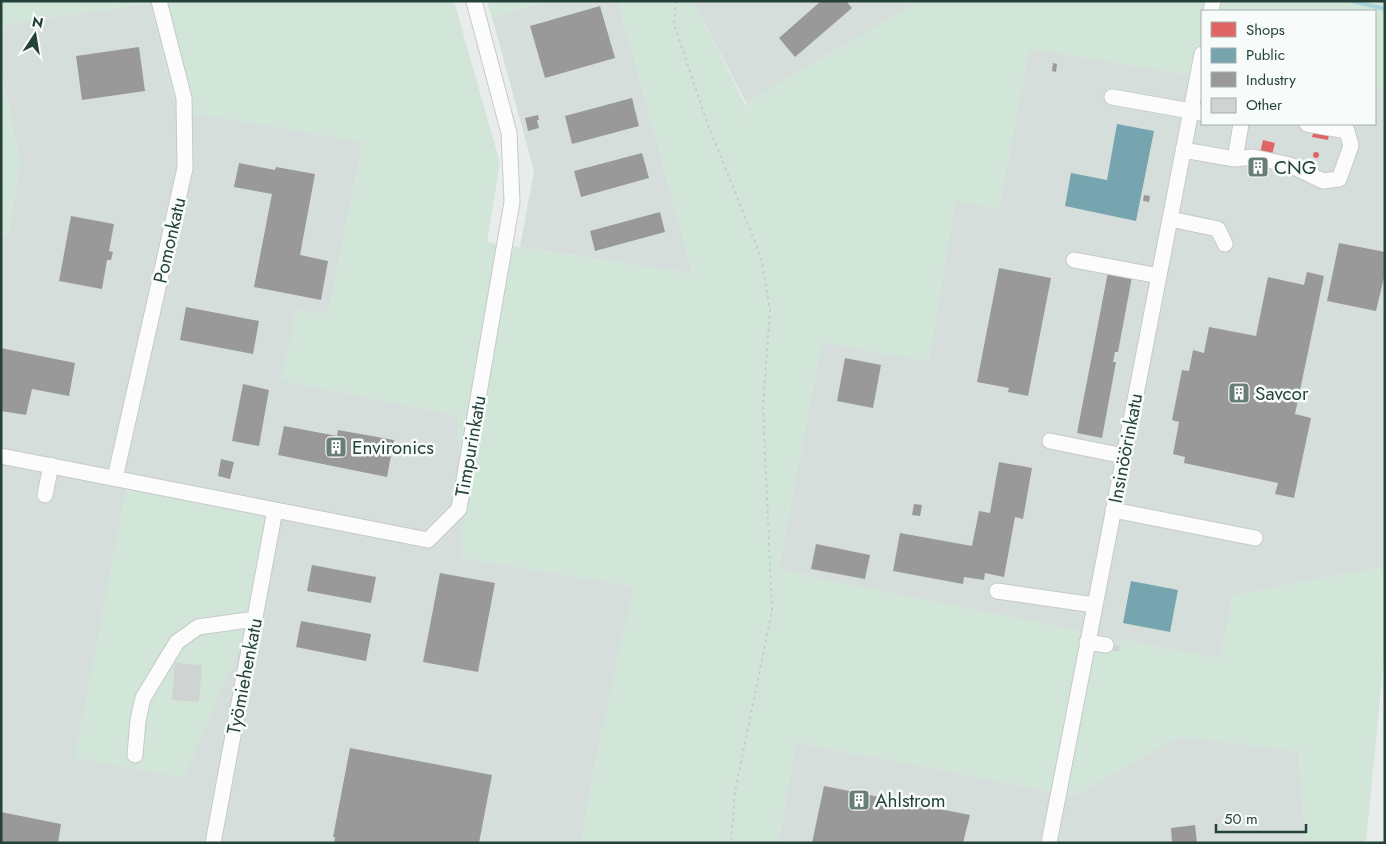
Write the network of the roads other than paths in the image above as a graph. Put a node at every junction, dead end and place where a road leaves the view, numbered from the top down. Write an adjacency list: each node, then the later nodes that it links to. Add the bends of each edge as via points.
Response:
1 (159, 1): 18 (street, Pomonkatu, via 184,98 185,168)
2 (474, 1): 20 (street, Timpurinkatu, via 510,133 512,202 459,509 428,540)
3 (1201, 66): 5 (street, Insinöörinkatu)
4 (1112, 97): 5 (street)
5 (1197, 112): 8 (street, Insinöörinkatu)
6 (1242, 125): 9 (street)
7 (1313, 125): 9 (street, via 1347,131 1351,146 1340,178 1323,181 1290,165 1254,157)
8 (1183, 150): 9 (street); 10 (street, Insinöörinkatu)
9 (1235, 159)
10 (1170, 219): 11 (street, via 1218,229); 13 (street, Insinöörinkatu)
11 (1225, 244)
12 (1074, 260): 13 (street)
13 (1159, 276): 16 (street, Insinöörinkatu)
14 (1050, 441): 16 (street)
15 (1, 456): 17 (street, Timpurinkatu)
16 (1124, 456): 21 (street, Insinöörinkatu)
17 (51, 465): 18 (street, Timpurinkatu); 19 (street)
18 (115, 478): 20 (street, Timpurinkatu)
19 (45, 494)
20 (275, 510): 25 (street, Työmiehenkatu)
21 (1113, 510): 22 (street); 24 (street, Insinöörinkatu)
22 (1255, 538)
23 (997, 591): 24 (street)
24 (1094, 605): 26 (street, Insinöörinkatu)
25 (255, 619): 28 (street, via 198,627 177,642 143,698); 29 (street, Työmiehenkatu)
26 (1087, 642): 27 (street); 30 (street, Insinöörinkatu)
27 (1106, 645)
28 (135, 755)
29 (213, 843)
30 (1049, 843)

